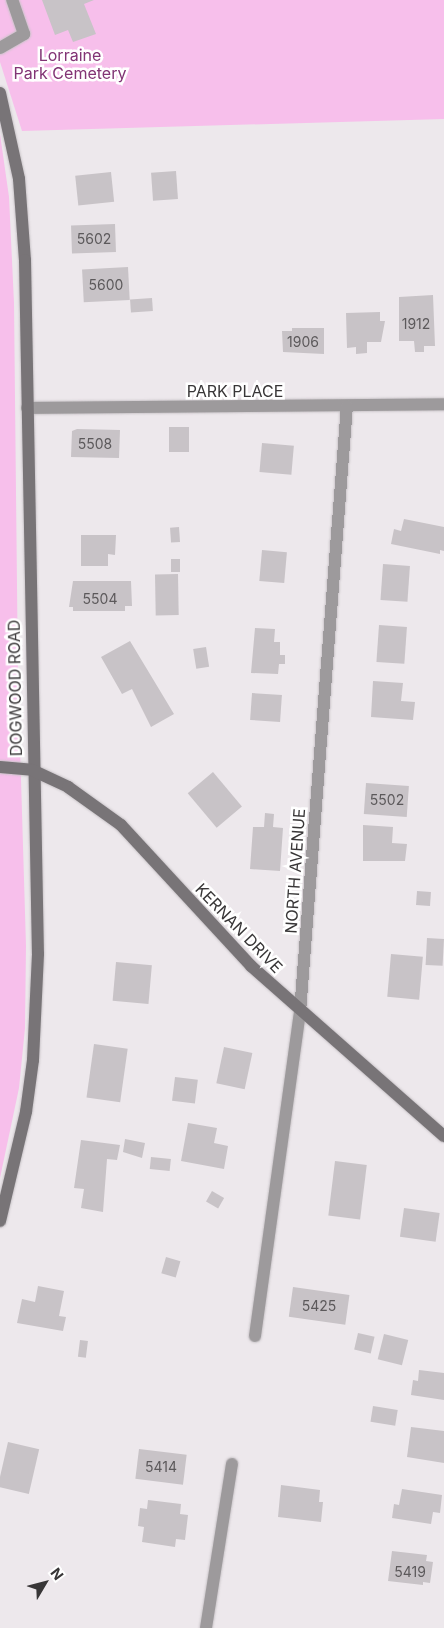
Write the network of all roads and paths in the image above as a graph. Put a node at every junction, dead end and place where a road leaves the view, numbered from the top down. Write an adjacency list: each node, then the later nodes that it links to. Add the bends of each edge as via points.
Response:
1 (12, 0): 2 (street, via 24,34)
2 (0, 48)
3 (0, 93): 6 (street, DOGWOOD ROAD, via 19,179 25,260)
4 (444, 404): 5 (street, PARK PLACE)
5 (347, 406): 6 (street, PARK PLACE); 9 (street, NORTH AVENUE)
6 (27, 408): 8 (street, DOGWOOD ROAD)
7 (0, 767): 8 (street, KERNAN DRIVE)
8 (32, 770): 9 (street, KERNAN DRIVE, via 68,787 121,825 216,931); 11 (street, DOGWOOD ROAD, via 37,1009 26,1112)
9 (300, 1012): 10 (street, KERNAN DRIVE); 12 (street, NORTH AVENUE)
10 (444, 1136)
11 (0, 1220)
12 (255, 1336)
13 (232, 1464): 14 (street)
14 (206, 1628)

